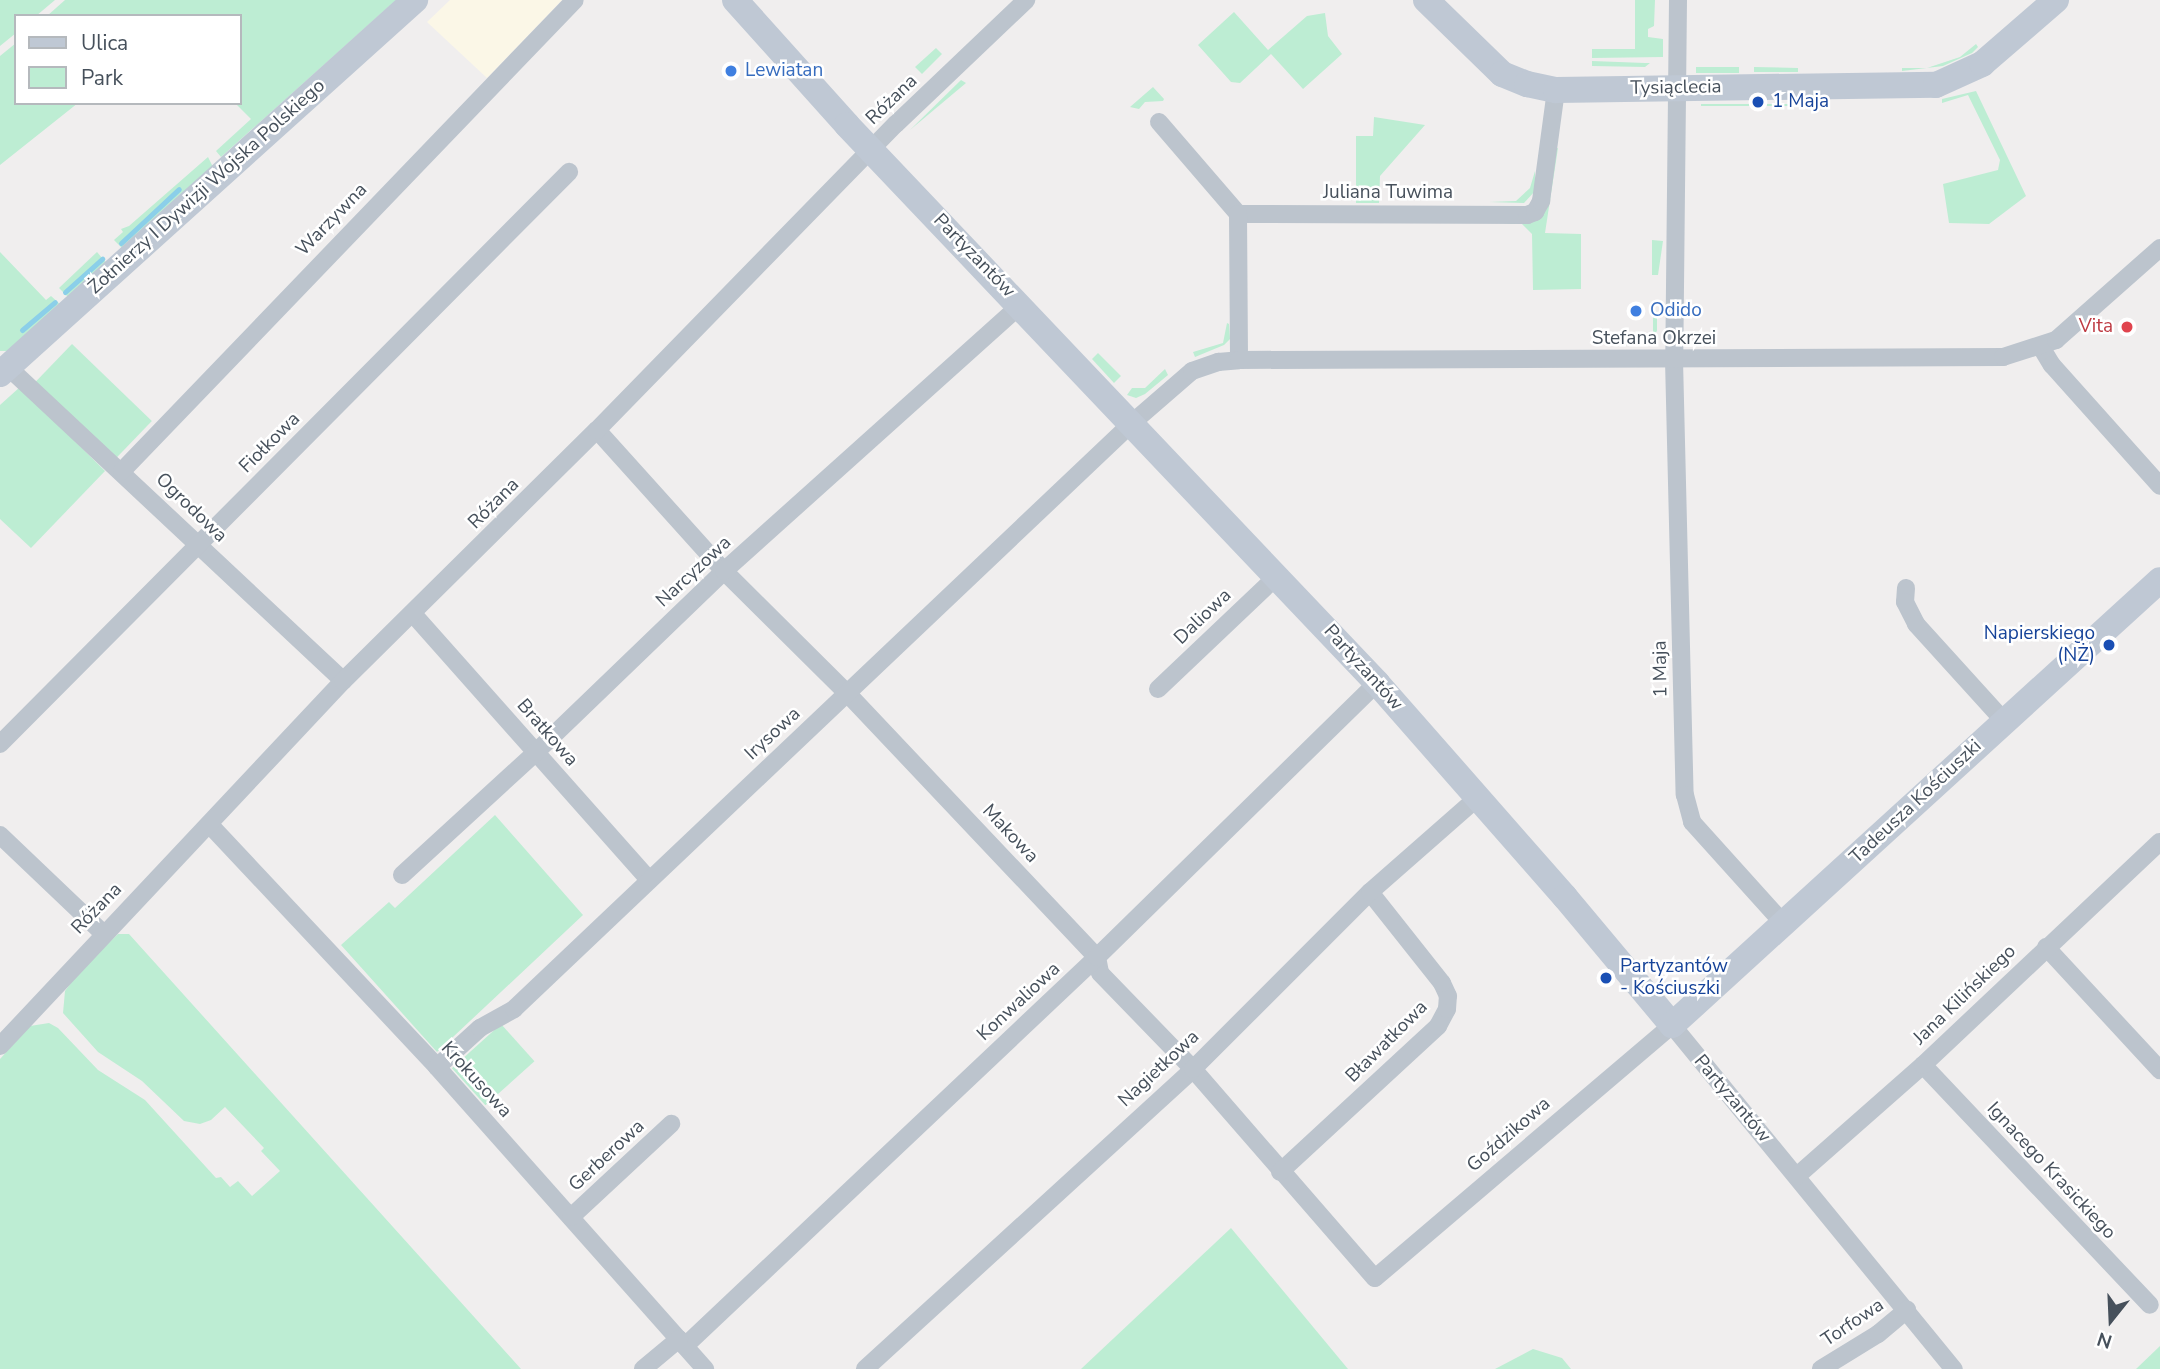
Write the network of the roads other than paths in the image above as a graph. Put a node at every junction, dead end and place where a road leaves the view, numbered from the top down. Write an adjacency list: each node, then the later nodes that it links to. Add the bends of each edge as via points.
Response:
1 (415, 0): 19 (street, Żołnierzy I Dywizji Wojska Polskiego)
2 (575, 0): 22 (street, Warzywna)
3 (735, 0): 11 (street, Partyzantów)
4 (1026, 0): 11 (street, Różana)
5 (1426, 0): 9 (street, Tysiąclecia, via 1502,74)
6 (1678, 0): 8 (street, 1 Maja)
7 (2056, 0): 8 (street, Tysiąclecia, via 1982,64 1937,85)
8 (1677, 88): 9 (street, Tysiąclecia); 18 (street, 1 Maja)
9 (1556, 90): 13 (street, Juliana Tuwima, via 1541,201 1535,212)
10 (1159, 122): 13 (street)
11 (872, 149): 15 (street, Partyzantów); 21 (street, Różana)
12 (569, 172): 24 (street, Fiołkowa)
13 (1238, 214): 17 (street)
14 (2160, 248): 16 (street, Stefana Okrzei, via 2068,330)
15 (1020, 305): 20 (street, Partyzantów); 25 (street, Narcyzowa)
16 (2041, 347): 18 (street, Stefana Okrzei, via 2003,357); 23 (street)
17 (1238, 360): 18 (street, Stefana Okrzei); 20 (street, Stefana Okrzei, via 1192,371)
18 (1674, 360): 44 (street, 1 Maja, via 1685,795 1692,822)
19 (4, 371): 22 (street, Ogrodowa)
20 (1132, 423): 26 (street, Partyzantów); 33 (street, Irysowa)
21 (597, 430): 25 (street, Makowa); 29 (street, Różana)
22 (122, 471): 24 (street, Ogrodowa)
23 (2160, 486)
24 (198, 544): 30 (street, Ogrodowa); 35 (street, Fiołkowa)
25 (724, 571): 33 (street, Makowa); 36 (street, Narcyzowa)
26 (1278, 575): 31 (street, Partyzantów); 32 (street, Daliowa)
27 (2160, 580): 34 (street, Tadeusza Kościuszki)
28 (1906, 588): 34 (street, via 1905,602 1916,624)
29 (414, 615): 30 (street, Różana); 36 (street, Bratkowa)
30 (343, 681): 38 (street, Różana)
31 (1377, 683): 37 (street, Partyzantów); 47 (street, Konwaliowa)
32 (1158, 689)
33 (847, 693): 42 (street, Irysowa); 47 (street, Makowa)
34 (2004, 721): 44 (street, Tadeusza Kościuszki)
35 (0, 744)
36 (536, 752): 41 (street, Narcyzowa); 42 (street, Bratkowa)
37 (1478, 797): 43 (street, Nagietkowa); 48 (street, Partyzantów)
38 (210, 825): 45 (street, Różana); 51 (street, Krokusowa)
39 (0, 835): 45 (street)
40 (2160, 842): 46 (street, Jana Kilińskiego)
41 (402, 875)
42 (649, 880): 51 (street, Irysowa, via 514,1009 480,1028)
43 (1370, 892): 52 (street, Nagietkowa); 55 (street, Bławatkowa, via 1442,983 1447,1009 1438,1026)
44 (1784, 924): 48 (street, Tadeusza Kościuszki)
45 (103, 933): 49 (street, Różana)
46 (2046, 947): 50 (street, Jana Kilińskiego); 53 (street)
47 (1097, 957): 52 (street, Makowa, via 1100,973); 61 (street, Konwaliowa)
48 (1672, 1026): 56 (street, Partyzantów); 58 (street, Goździkowa)
49 (0, 1045)
50 (1923, 1065): 56 (street, Jana Kilińskiego); 59 (street, Ignacego Krasickiego)
51 (437, 1067): 57 (street, Krokusowa)
52 (1193, 1069): 55 (street, Makowa); 64 (street, Nagietkowa)
53 (2160, 1070)
54 (671, 1124): 57 (street, Gerberowa)
55 (1280, 1172): 58 (street, Makowa)
56 (1797, 1176): 60 (street, Partyzantów)
57 (571, 1217): 61 (street, Krokusowa)
58 (1375, 1278)
59 (2150, 1305)
60 (1907, 1310): 65 (street, Torfowa); 66 (street, Partyzantów)
61 (682, 1342): 62 (street, Konwaliowa); 63 (street, Krokusowa)
62 (643, 1369)
63 (705, 1369)
64 (865, 1369)
65 (1821, 1369)
66 (1954, 1369)

